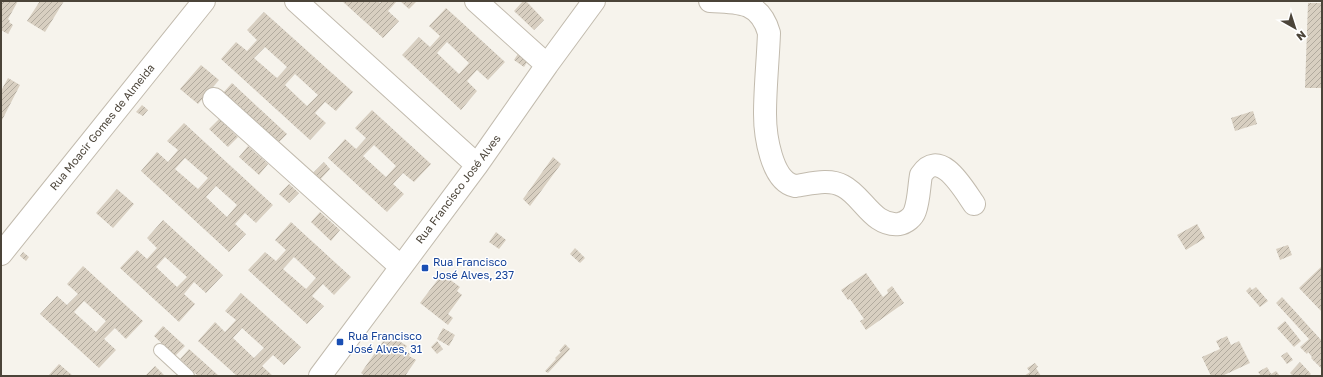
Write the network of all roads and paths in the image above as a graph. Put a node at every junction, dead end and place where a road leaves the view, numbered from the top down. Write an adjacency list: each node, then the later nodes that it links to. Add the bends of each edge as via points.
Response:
1 (204, 1): 10 (street, Rua Moacir Gomes de Almeida)
2 (296, 1): 8 (street)
3 (476, 1): 6 (street)
4 (594, 1): 6 (street, Rua Francisco José Alves)
5 (710, 1): 9 (street, via 748,5 766,22 769,33 765,115 768,143 777,172 789,185 833,182 844,186 879,219 896,224 909,220 915,211 922,174 930,166 936,165 953,175)
6 (547, 65): 8 (street, Rua Francisco José Alves)
7 (214, 99): 11 (street)
8 (477, 165): 11 (street, Rua Francisco José Alves)
9 (974, 204)
10 (1, 254)
11 (401, 266): 14 (street, Rua Francisco José Alves)
12 (160, 350): 13 (lane)
13 (188, 376)
14 (320, 376)

